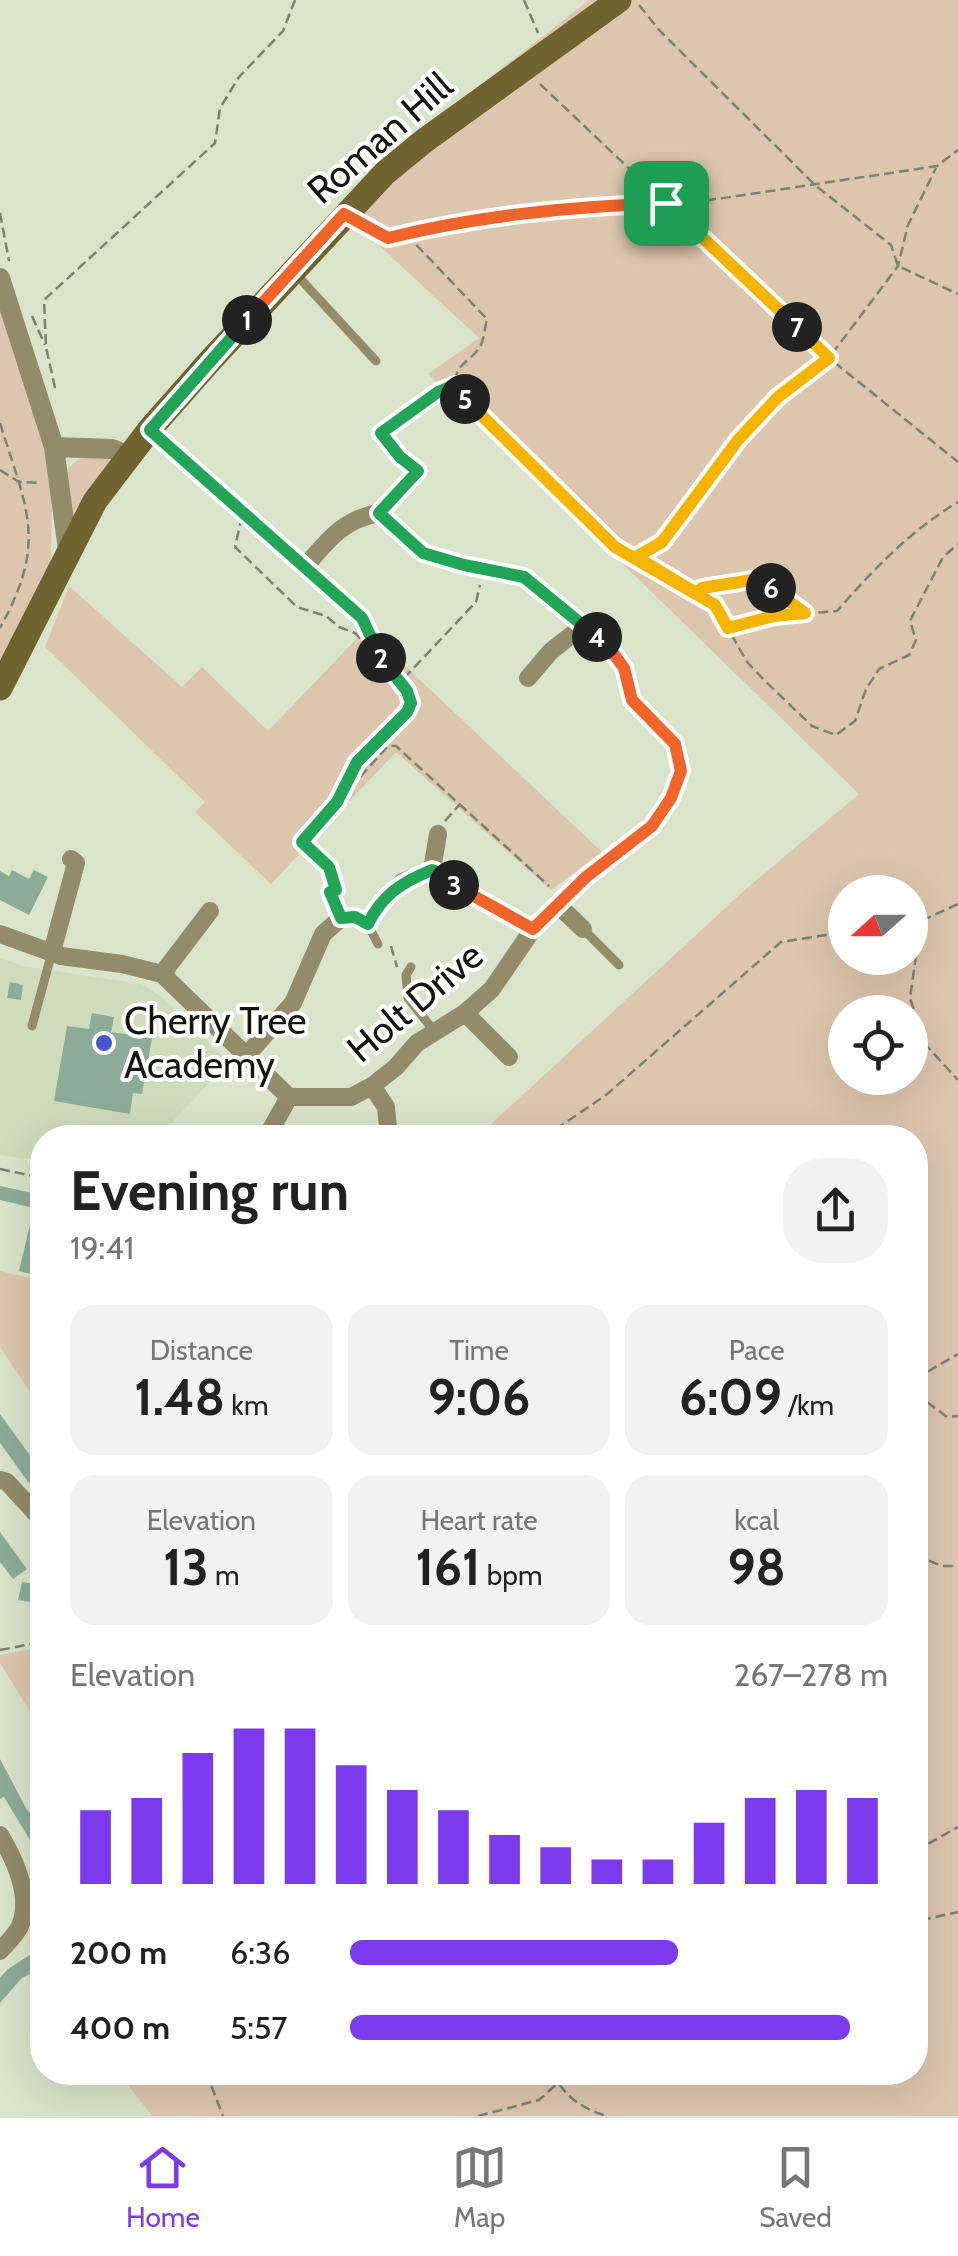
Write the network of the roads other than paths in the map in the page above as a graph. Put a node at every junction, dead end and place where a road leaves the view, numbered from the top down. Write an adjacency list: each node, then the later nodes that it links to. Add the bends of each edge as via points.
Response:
1 (619, 0): 2 (main road, Roman Hill, via 424,141)
2 (292, 270): 4 (lane); 6 (main road, Roman Hill)
3 (0, 278): 5 (street)
4 (376, 361)
5 (54, 447): 6 (street); 9 (street)
6 (130, 456): 9 (main road, Roman Hill)
7 (418, 471): 8 (street)
8 (379, 513): 10 (street, via 337,530); 11 (street, Holt Drive, via 423,553 524,577)
9 (68, 550): 13 (main road, Roman Hill)
10 (304, 568)
11 (583, 626): 12 (street); 19 (street, Holt Drive, via 624,668 632,700 675,744 681,771 652,826)
12 (528, 678)
13 (0, 688)
14 (438, 834): 16 (street)
15 (77, 864): 27 (street)
16 (432, 870): 17 (street); 23 (street)
17 (402, 882)
18 (330, 892): 21 (street)
19 (560, 902): 23 (street, Holt Drive); 24 (street)
20 (210, 910): 30 (street)
21 (341, 918): 22 (street); 34 (street, via 323,934 293,1003)
22 (368, 924): 26 (lane)
23 (533, 929): 31 (street, Holt Drive, via 492,989)
24 (583, 930): 28 (lane)
25 (0, 934): 27 (street)
26 (378, 944)
27 (52, 952): 30 (street); 32 (lane)
28 (619, 965)
29 (412, 967): 33 (lane, via 408,998)
30 (162, 974): 34 (street)
31 (465, 1013): 33 (street, Holt Drive); 35 (street)
32 (32, 1026)
33 (434, 1030): 36 (street, Holt Drive)
34 (247, 1055): 37 (street)
35 (508, 1057)
36 (372, 1086): 37 (street, Holt Drive, via 350,1097); 39 (street, via 386,1107)
37 (289, 1097): 38 (street)
38 (273, 1125)
39 (388, 1125)
40 (0, 1480): 41 (street)
41 (30, 1507)
42 (0, 1835): 43 (street, via 23,1898 20,1925)
43 (0, 1951)

